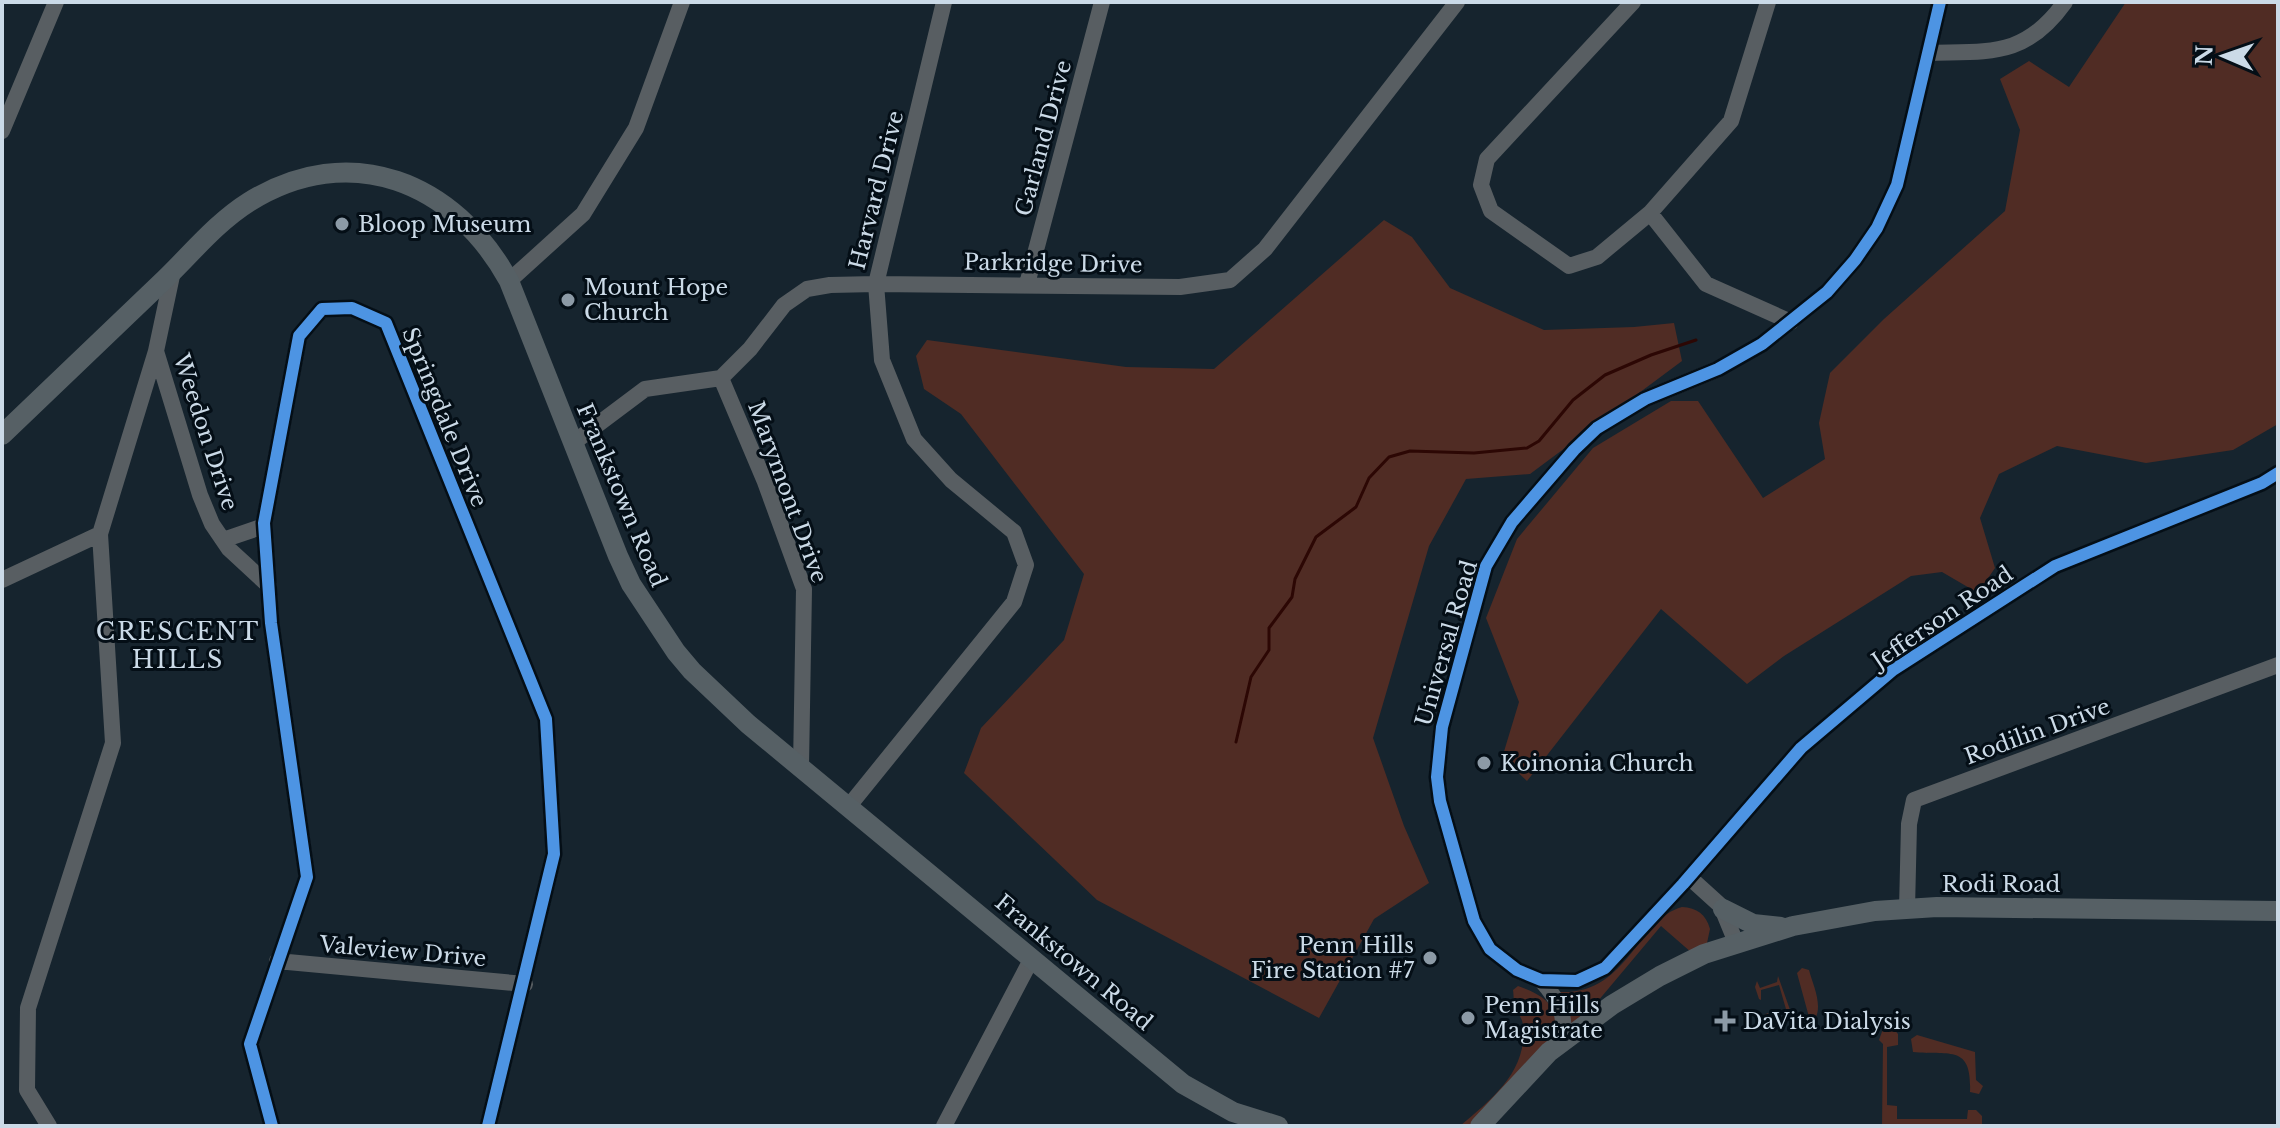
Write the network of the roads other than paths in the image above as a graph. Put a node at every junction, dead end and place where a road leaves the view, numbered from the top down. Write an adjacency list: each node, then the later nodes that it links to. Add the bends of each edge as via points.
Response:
1 (56, 2): 11 (street)
2 (682, 2): 14 (street, via 636,128 583,214)
3 (944, 2): 15 (street, Harvard Drive)
4 (1102, 2): 16 (street, Garland Drive)
5 (1457, 2): 16 (street, Parkridge Drive, via 1265,249 1230,280 1180,287)
6 (1633, 2): 12 (street, via 1487,159 1481,185 1491,211 1569,266 1597,257)
7 (1768, 2): 12 (street, via 1731,121)
8 (1940, 2): 10 (street, Universal Road)
9 (2065, 2): 10 (street, via 2049,24 2023,41 1998,50)
10 (1928, 53): 17 (street, Universal Road, via 1897,185 1877,228 1827,292)
11 (2, 131)
12 (1650, 213): 17 (street, via 1706,284)
13 (173, 271): 14 (main road, Frankstown Road, via 247,204 299,180 338,174 396,180 433,197 473,228); 18 (street, Weedon Drive); 20 (main road, Frankstown Road)
14 (509, 281): 21 (main road, Frankstown Road)
15 (876, 284): 16 (street, Parkridge Drive); 19 (street, Parkridge Drive, via 807,289 784,305); 30 (street, Harvard Drive, via 882,360 914,439 951,480 1014,532 1026,565 1014,602)
16 (1027, 284)
17 (1791, 322): 40 (street, Universal Road, via 1718,369 1645,399 1597,428 1512,522 1486,566 1442,727 1437,754 1440,801 1474,921 1490,949)
18 (156, 351): 24 (street); 25 (street, Weedon Drive, via 200,495)
19 (721, 378): 21 (street, via 645,389); 29 (street, Marymont Drive, via 804,589)
20 (2, 435)
21 (573, 443): 29 (main road, Frankstown Road, via 618,556 661,631 718,697)
22 (2278, 473): 31 (street, Jefferson Road, via 2055,566 1893,670 1801,748)
23 (264, 526): 25 (street); 27 (street, Springdale Drive); 41 (street, Springdale Drive, via 299,336 322,309 352,308 386,323 546,719 554,854)
24 (100, 534): 26 (street); 43 (street, via 113,743 28,1008 27,1090)
25 (223, 540): 27 (street, Weedon Drive)
26 (2, 580)
27 (269, 586): 39 (street, Springdale Drive, via 307,877)
28 (2278, 665): 33 (street, Rodilin Drive, via 1914,800)
29 (801, 767): 30 (main road, Frankstown Road)
30 (849, 806): 38 (main road, Frankstown Road)
31 (1686, 880): 32 (street); 35 (street, Jefferson Road); 37 (street)
32 (1723, 909): 36 (main road, via 1753,924); 37 (street)
33 (1907, 909): 34 (main road, Rodi Road); 36 (main road, Rodi Road)
34 (2278, 911)
35 (1655, 915): 40 (street, Universal Road, via 1605,968 1577,981)
36 (1793, 926): 37 (main road, Rodi Road)
37 (1733, 946): 42 (main road, Rodi Road, via 1660,976); 49 (main road, Rodi Road, via 1592,1033)
38 (1032, 958): 46 (street); 47 (main road, Frankstown Road, via 1183,1084 1233,1112)
39 (277, 961): 41 (street, Valeview Drive); 44 (street, Springdale Drive, via 250,1044)
40 (1541, 980): 42 (street, Universal Road, via 1561,1005)
41 (525, 984): 45 (street, Springdale Drive)
42 (1562, 1042): 48 (main road, Rodi Road)
43 (49, 1126)
44 (272, 1126)
45 (488, 1126)
46 (944, 1126)
47 (1278, 1126)
48 (1480, 1126)
49 (1496, 1126)

